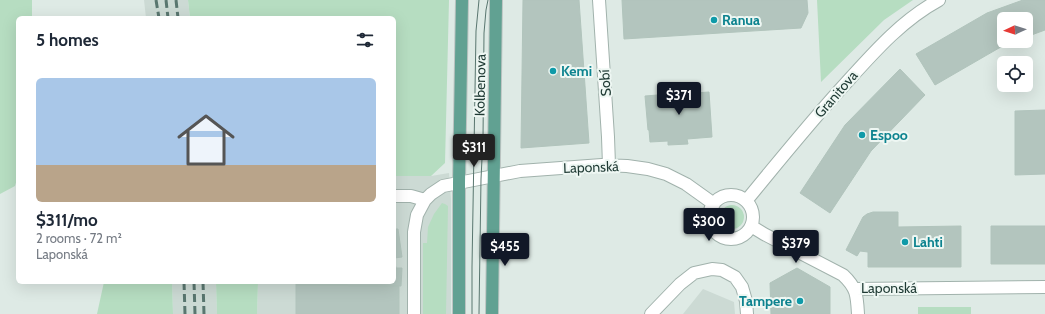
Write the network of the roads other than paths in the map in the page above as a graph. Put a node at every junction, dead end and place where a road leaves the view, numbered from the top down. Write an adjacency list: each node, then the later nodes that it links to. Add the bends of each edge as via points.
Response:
1 (462, 0): 7 (main road, Kolbenova)
2 (496, 0): 6 (main road, Kolbenova)
3 (599, 0): 5 (street, Sobí)
4 (939, 0): 10 (street, Granitova, via 903,24 872,53)
5 (609, 165): 6 (street, Laponská, via 520,171); 11 (street, Laponská, via 648,169 666,174 686,184)
6 (494, 177): 7 (street, Laponská); 17 (main road, Kolbenova)
7 (459, 183): 9 (street, Laponská, via 443,186); 16 (main road, Kolbenova)
8 (396, 196): 9 (street)
9 (426, 200): 15 (street, via 417,215 414,232)
10 (746, 201): 11 (street, via 740,197 726,196); 12 (street, via 752,213)
11 (714, 204): 12 (street, via 710,223 717,234 730,239 736,238 748,232)
12 (751, 226): 14 (street, Laponská, via 843,275)
13 (1045, 287): 14 (street, Laponská)
14 (855, 289): 20 (street)
15 (414, 314)
16 (459, 314)
17 (492, 314)
18 (651, 314): 19 (street, via 694,273 712,269 722,270 735,277 742,287)
19 (747, 314)
20 (858, 314)

